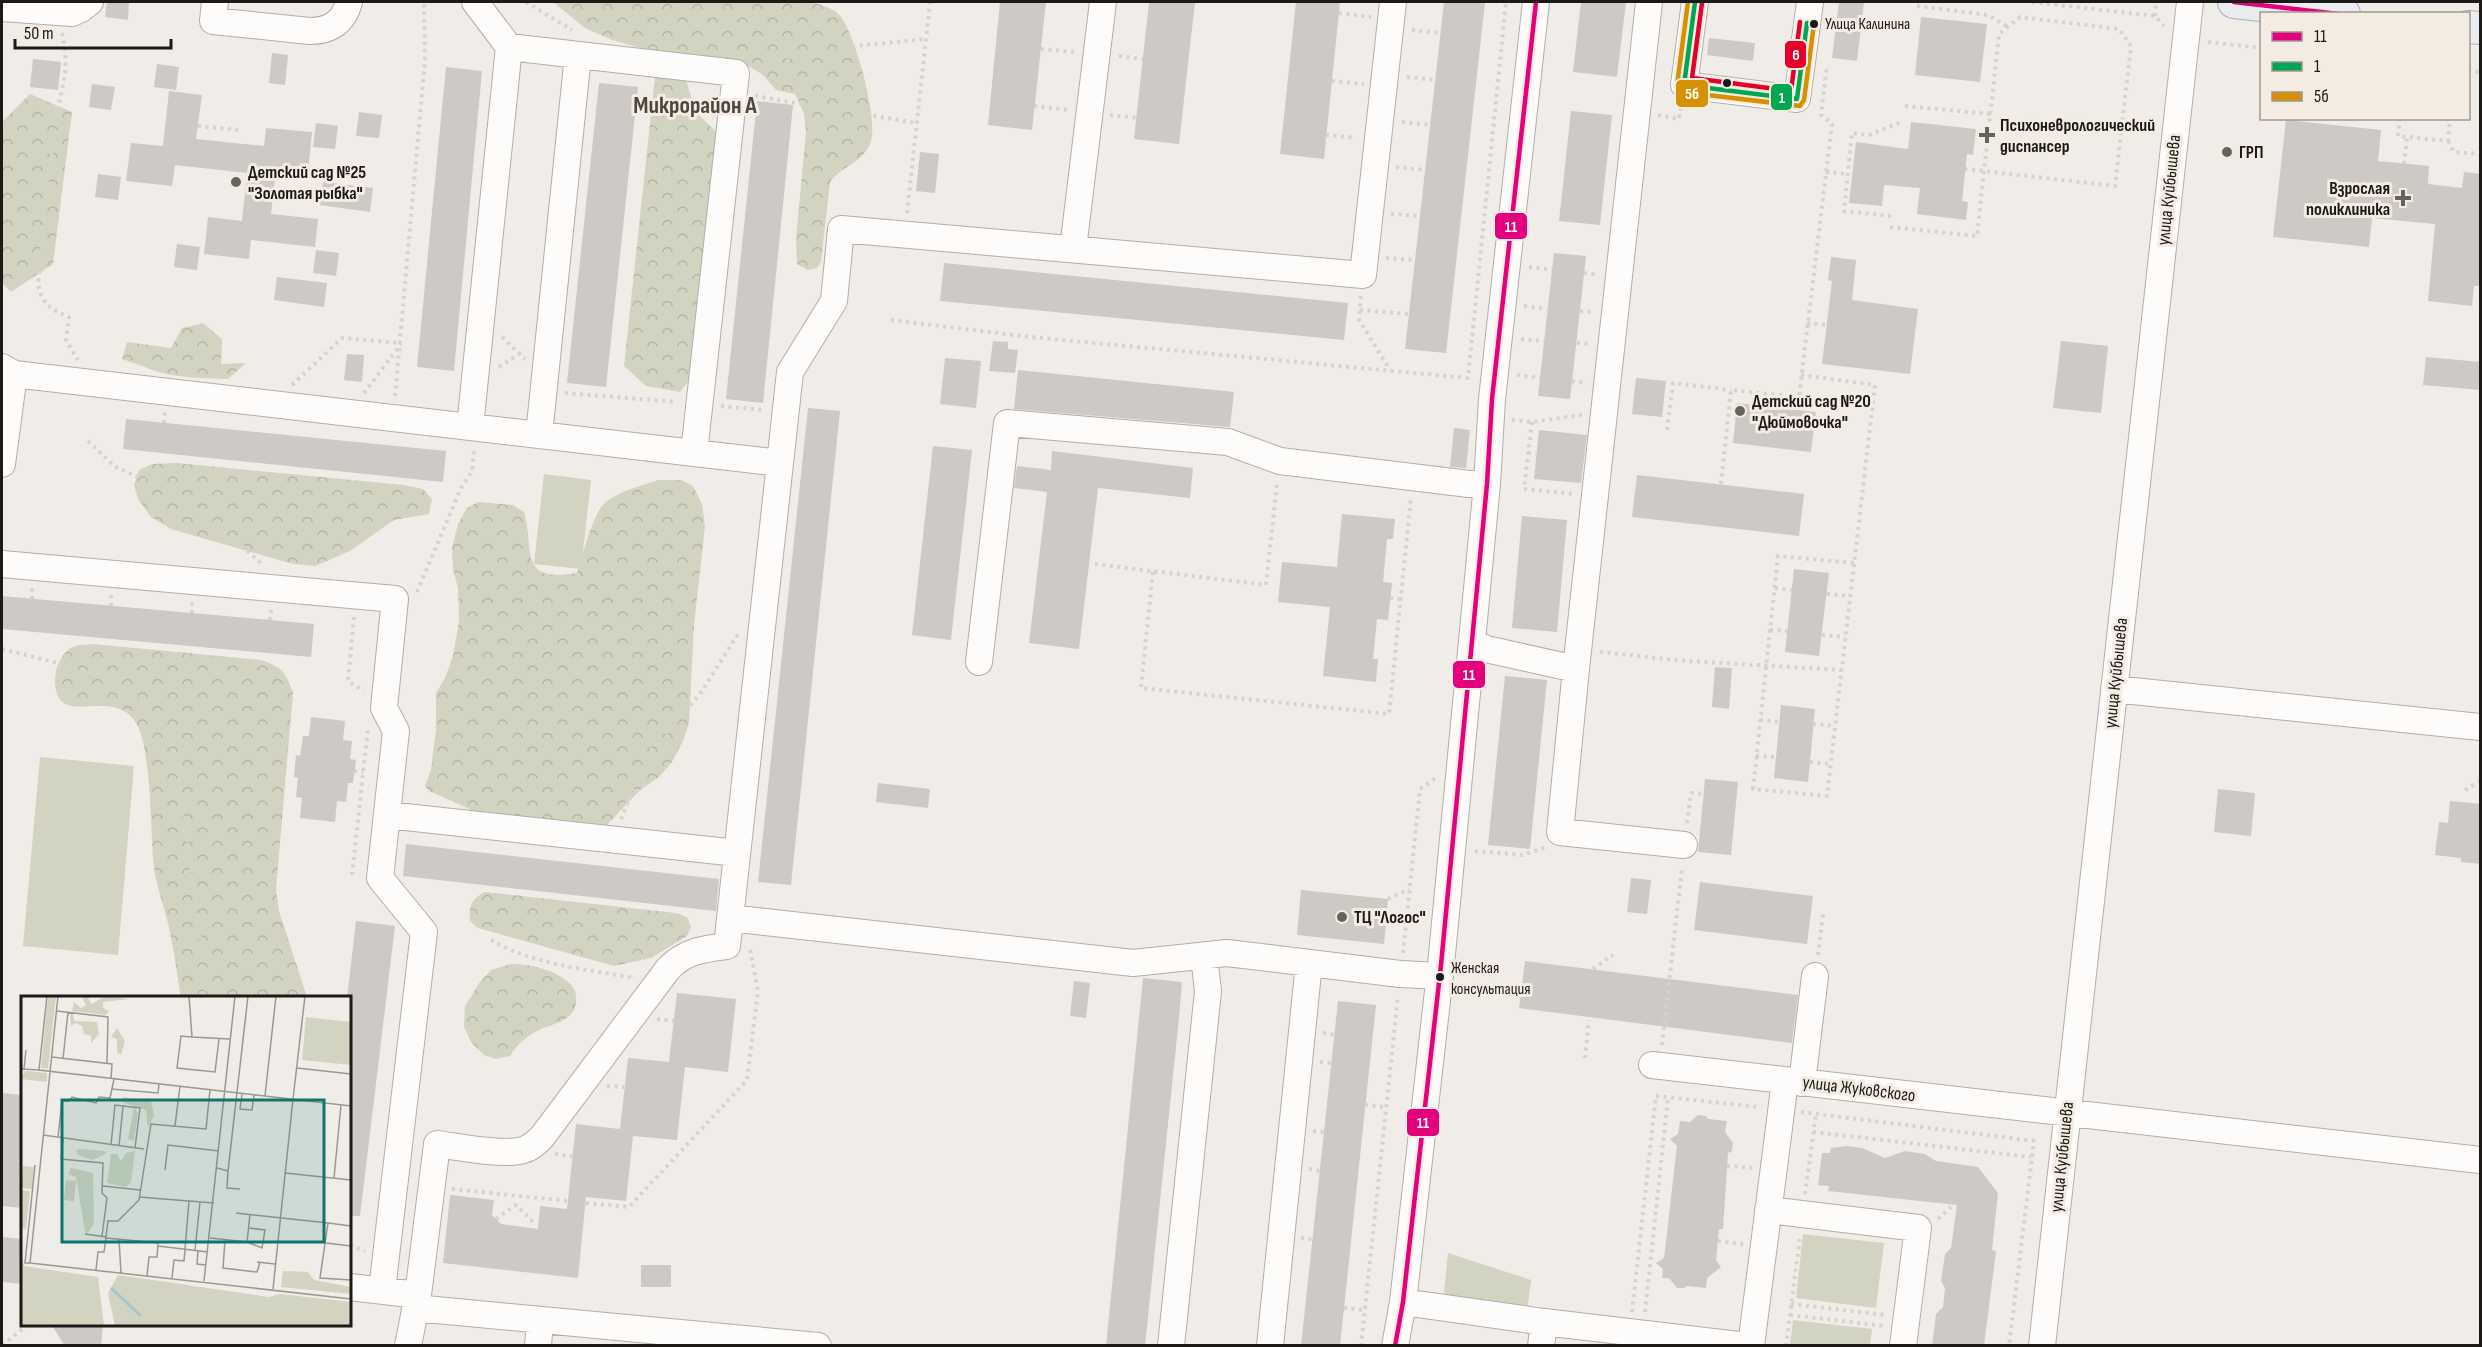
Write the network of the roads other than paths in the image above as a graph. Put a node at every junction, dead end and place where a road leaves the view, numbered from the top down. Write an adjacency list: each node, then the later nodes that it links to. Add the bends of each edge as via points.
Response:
1 (90, 2): 12 (street, via 72,13 58,14)
2 (215, 2): 3 (street, via 213,21 310,32 333,26)
3 (349, 2)
4 (474, 2): 15 (street)
5 (1103, 2): 17 (street)
6 (1536, 2): 24 (street, via 1492,399)
7 (1649, 2): 27 (street)
8 (1695, 2): 9 (street, via 1684,85 1797,99)
9 (1809, 2)
10 (2190, 2): 29 (street, улица Куйбышева, via 2176,33)
11 (2234, 2): 13 (main road)
12 (2, 8)
13 (2326, 12)
14 (1391, 16): 17 (street, via 1364,265)
15 (509, 47): 16 (street); 19 (street, via 475,381)
16 (579, 55): 20 (street); 21 (street, via 735,82)
17 (1073, 249): 22 (street, via 841,229 834,302 790,372)
18 (8, 371): 19 (street); 23 (street)
19 (474, 427): 20 (street)
20 (539, 435): 21 (street)
21 (694, 453): 22 (street)
22 (780, 463): 33 (street)
23 (2, 464)
24 (1487, 484): 26 (street); 28 (street, via 1280,461 1228,442 1007,423)
25 (2, 564): 31 (street, via 395,599 384,708 396,730)
26 (1472, 642): 27 (street, via 1486,649); 37 (street)
27 (1577, 659): 32 (street, via 1560,832)
28 (979, 663)
29 (2114, 689): 30 (street); 41 (street, улица Куйбышева)
30 (2481, 728)
31 (387, 814): 33 (street); 45 (street, via 380,878 424,932)
32 (1683, 852)
33 (737, 853): 34 (street)
34 (737, 919): 35 (street, via 1133,963); 46 (street, via 727,946 689,952 678,958 532,1146 509,1152 437,1144)
35 (1204, 956): 36 (street, via 1227,953); 54 (street, via 1208,991)
36 (1309, 963): 37 (street); 55 (street)
37 (1440, 976): 47 (street)
38 (1815, 976): 40 (street)
39 (1656, 1066): 40 (street, улица Жуковского)
40 (1794, 1082): 41 (street, улица Жуковского); 43 (street, via 1766,1112)
41 (2067, 1113): 42 (street, улица Жуковского); 58 (street, улица Куйбышева)
42 (2481, 1160)
43 (1768, 1210): 49 (street, via 1918,1228); 57 (street)
44 (351, 1287): 45 (street)
45 (382, 1290): 46 (street)
46 (417, 1301): 48 (street); 51 (street)
47 (1403, 1302): 50 (street); 56 (street)
48 (540, 1320): 52 (street); 53 (street)
49 (1905, 1330)
50 (1542, 1334): 57 (street)
51 (408, 1346)
52 (538, 1346)
53 (818, 1346)
54 (1171, 1346)
55 (1270, 1346)
56 (1395, 1346)
57 (1749, 1346)
58 (2042, 1346)

